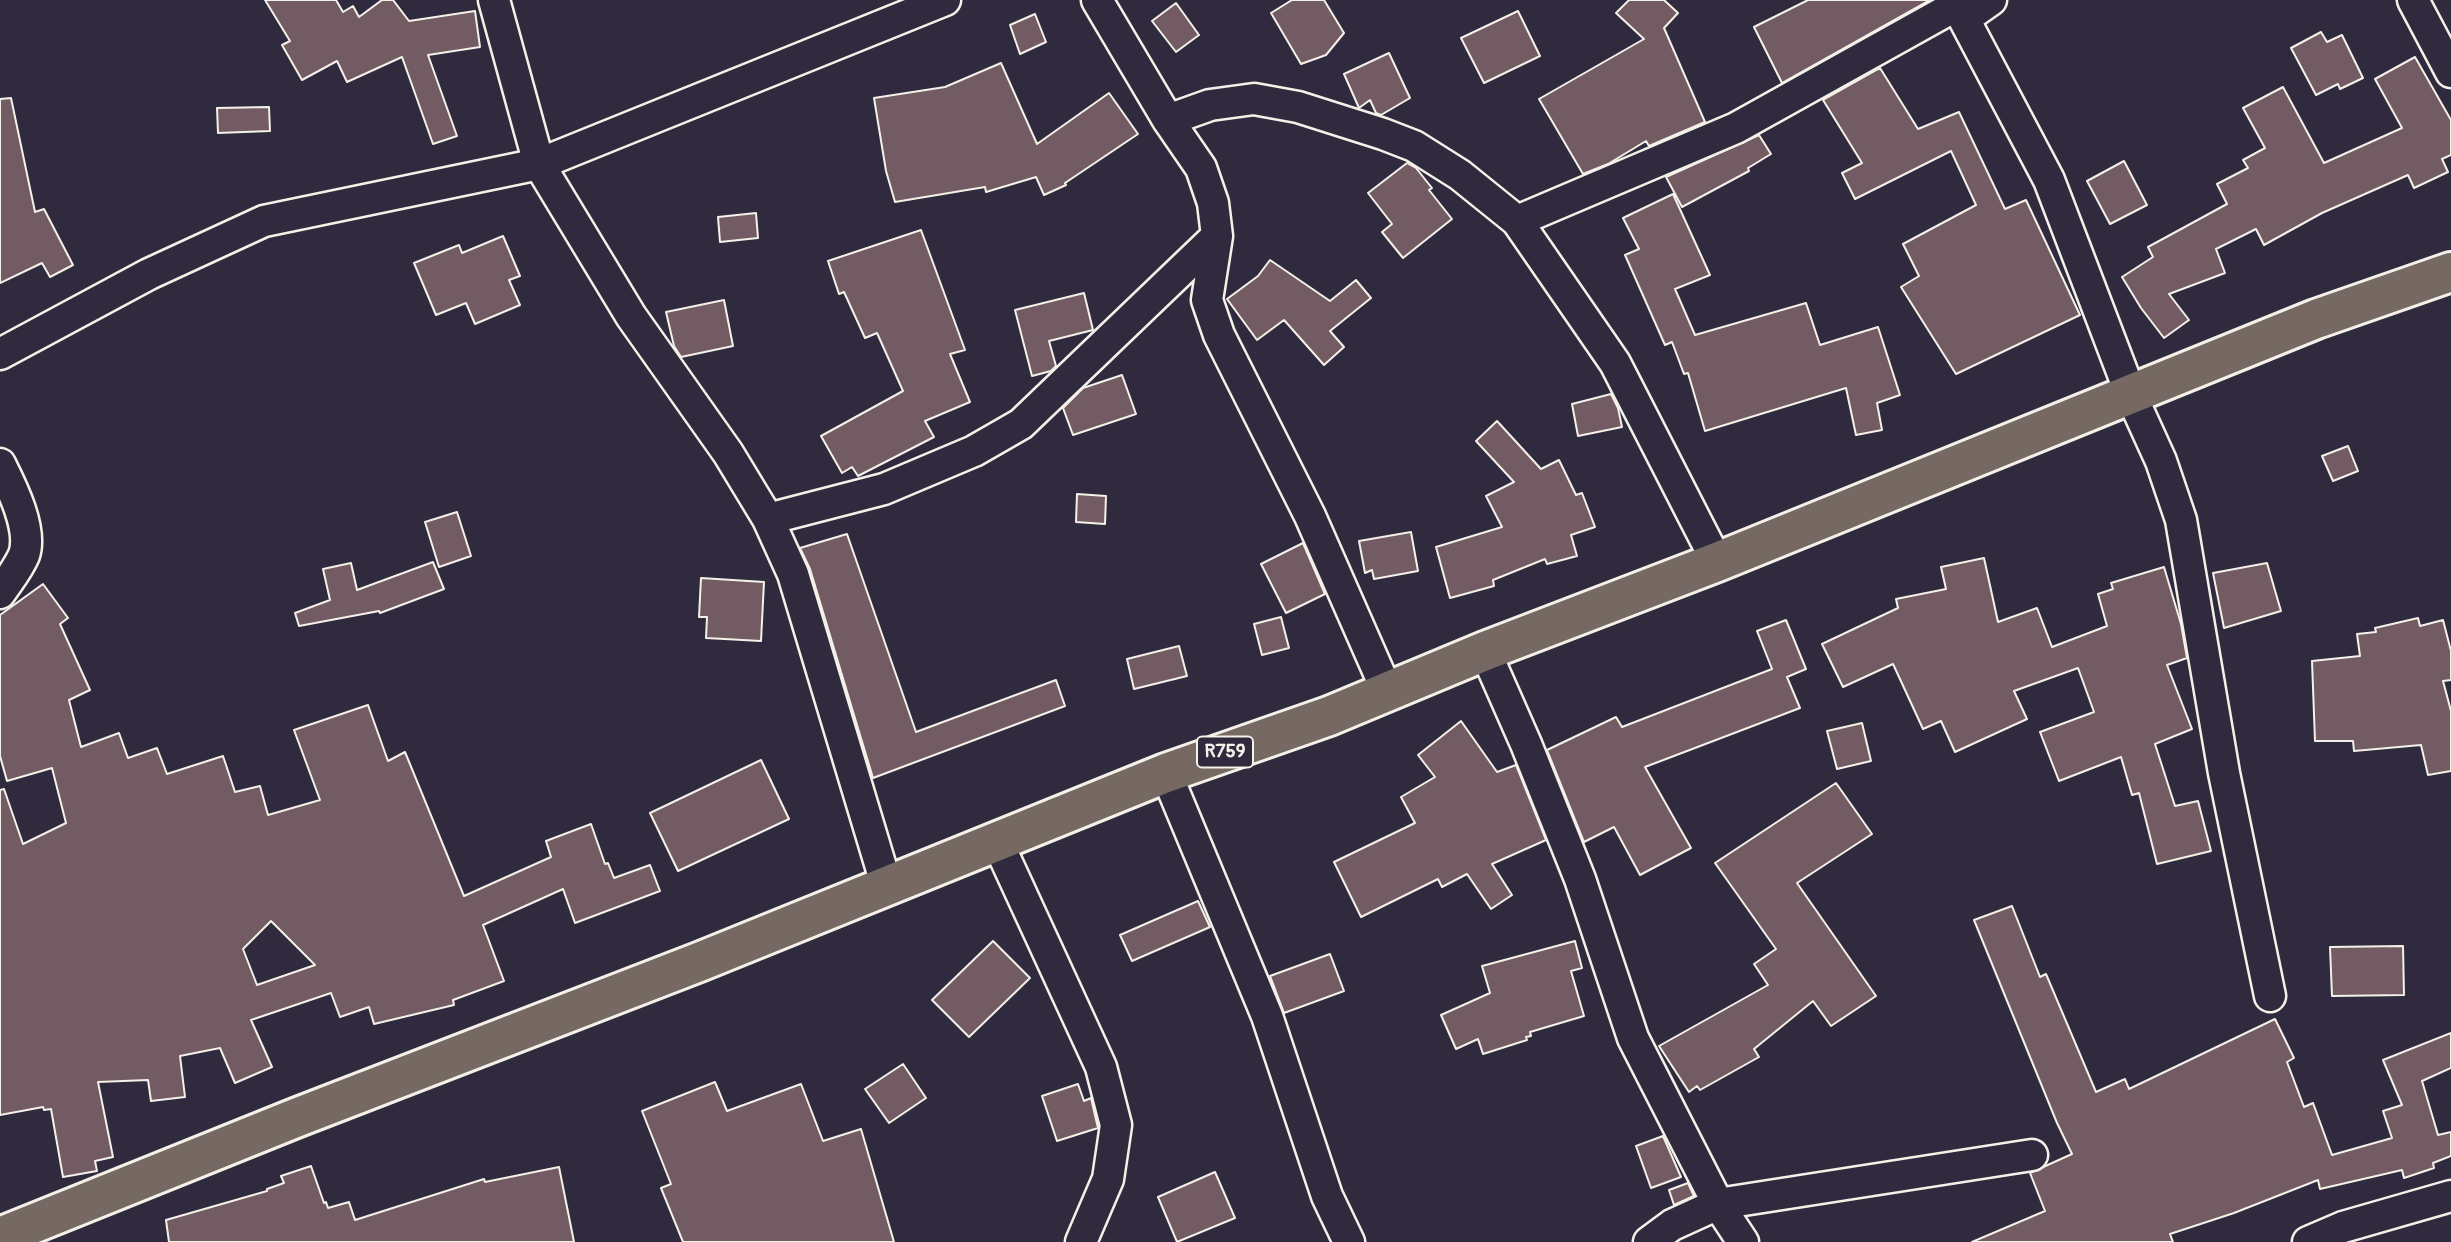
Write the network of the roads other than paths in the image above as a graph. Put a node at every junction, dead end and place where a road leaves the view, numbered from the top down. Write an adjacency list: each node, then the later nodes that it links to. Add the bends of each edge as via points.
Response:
1 (494, 0): 9 (street)
2 (945, 0): 9 (street)
3 (1097, 0): 8 (street)
4 (1991, 0): 6 (street)
5 (2413, 0): 7 (street)
6 (1959, 8): 10 (street, via 1736,128); 14 (street, via 2049,180)
7 (2451, 72)
8 (1168, 120): 10 (street, via 1210,105 1254,99 1298,107 1414,146 1452,169); 11 (street, via 1201,168 1213,203)
9 (538, 164): 13 (street, via 264,221 149,274); 16 (street, via 631,316 728,453)
10 (1517, 221): 17 (street, via 1615,363)
11 (1217, 236): 16 (street, via 1021,424 974,451 884,489); 20 (street, via 1207,300 1220,335 1310,516)
12 (2451, 272): 14 (main road, R759, via 2316,319)
13 (0, 354)
14 (2131, 395): 17 (main road, R759); 24 (street, via 2181,520 2224,773)
15 (0, 464): 18 (street, via 15,494 26,543)
16 (768, 519): 23 (street, via 793,574)
17 (1717, 562): 19 (main road, R759)
18 (0, 593)
19 (1485, 651): 20 (main road, R759); 27 (street, via 1580,878 1633,1038)
20 (1387, 691): 21 (main road, R759)
21 (1166, 773): 22 (main road, R759); 30 (street, via 1267,1016 1327,1196)
22 (997, 841): 23 (main road, R759); 29 (street, via 1101,1067 1116,1125 1108,1179)
23 (887, 887): 28 (main road, R759, via 298,1117)
24 (2270, 996)
25 (2032, 1155): 27 (street)
26 (2451, 1196): 33 (street, via 2343,1227)
27 (1718, 1204): 31 (street); 32 (street)
28 (19, 1236)
29 (1081, 1242)
30 (1349, 1242)
31 (1649, 1242)
32 (1743, 1242)
33 (2308, 1242)

